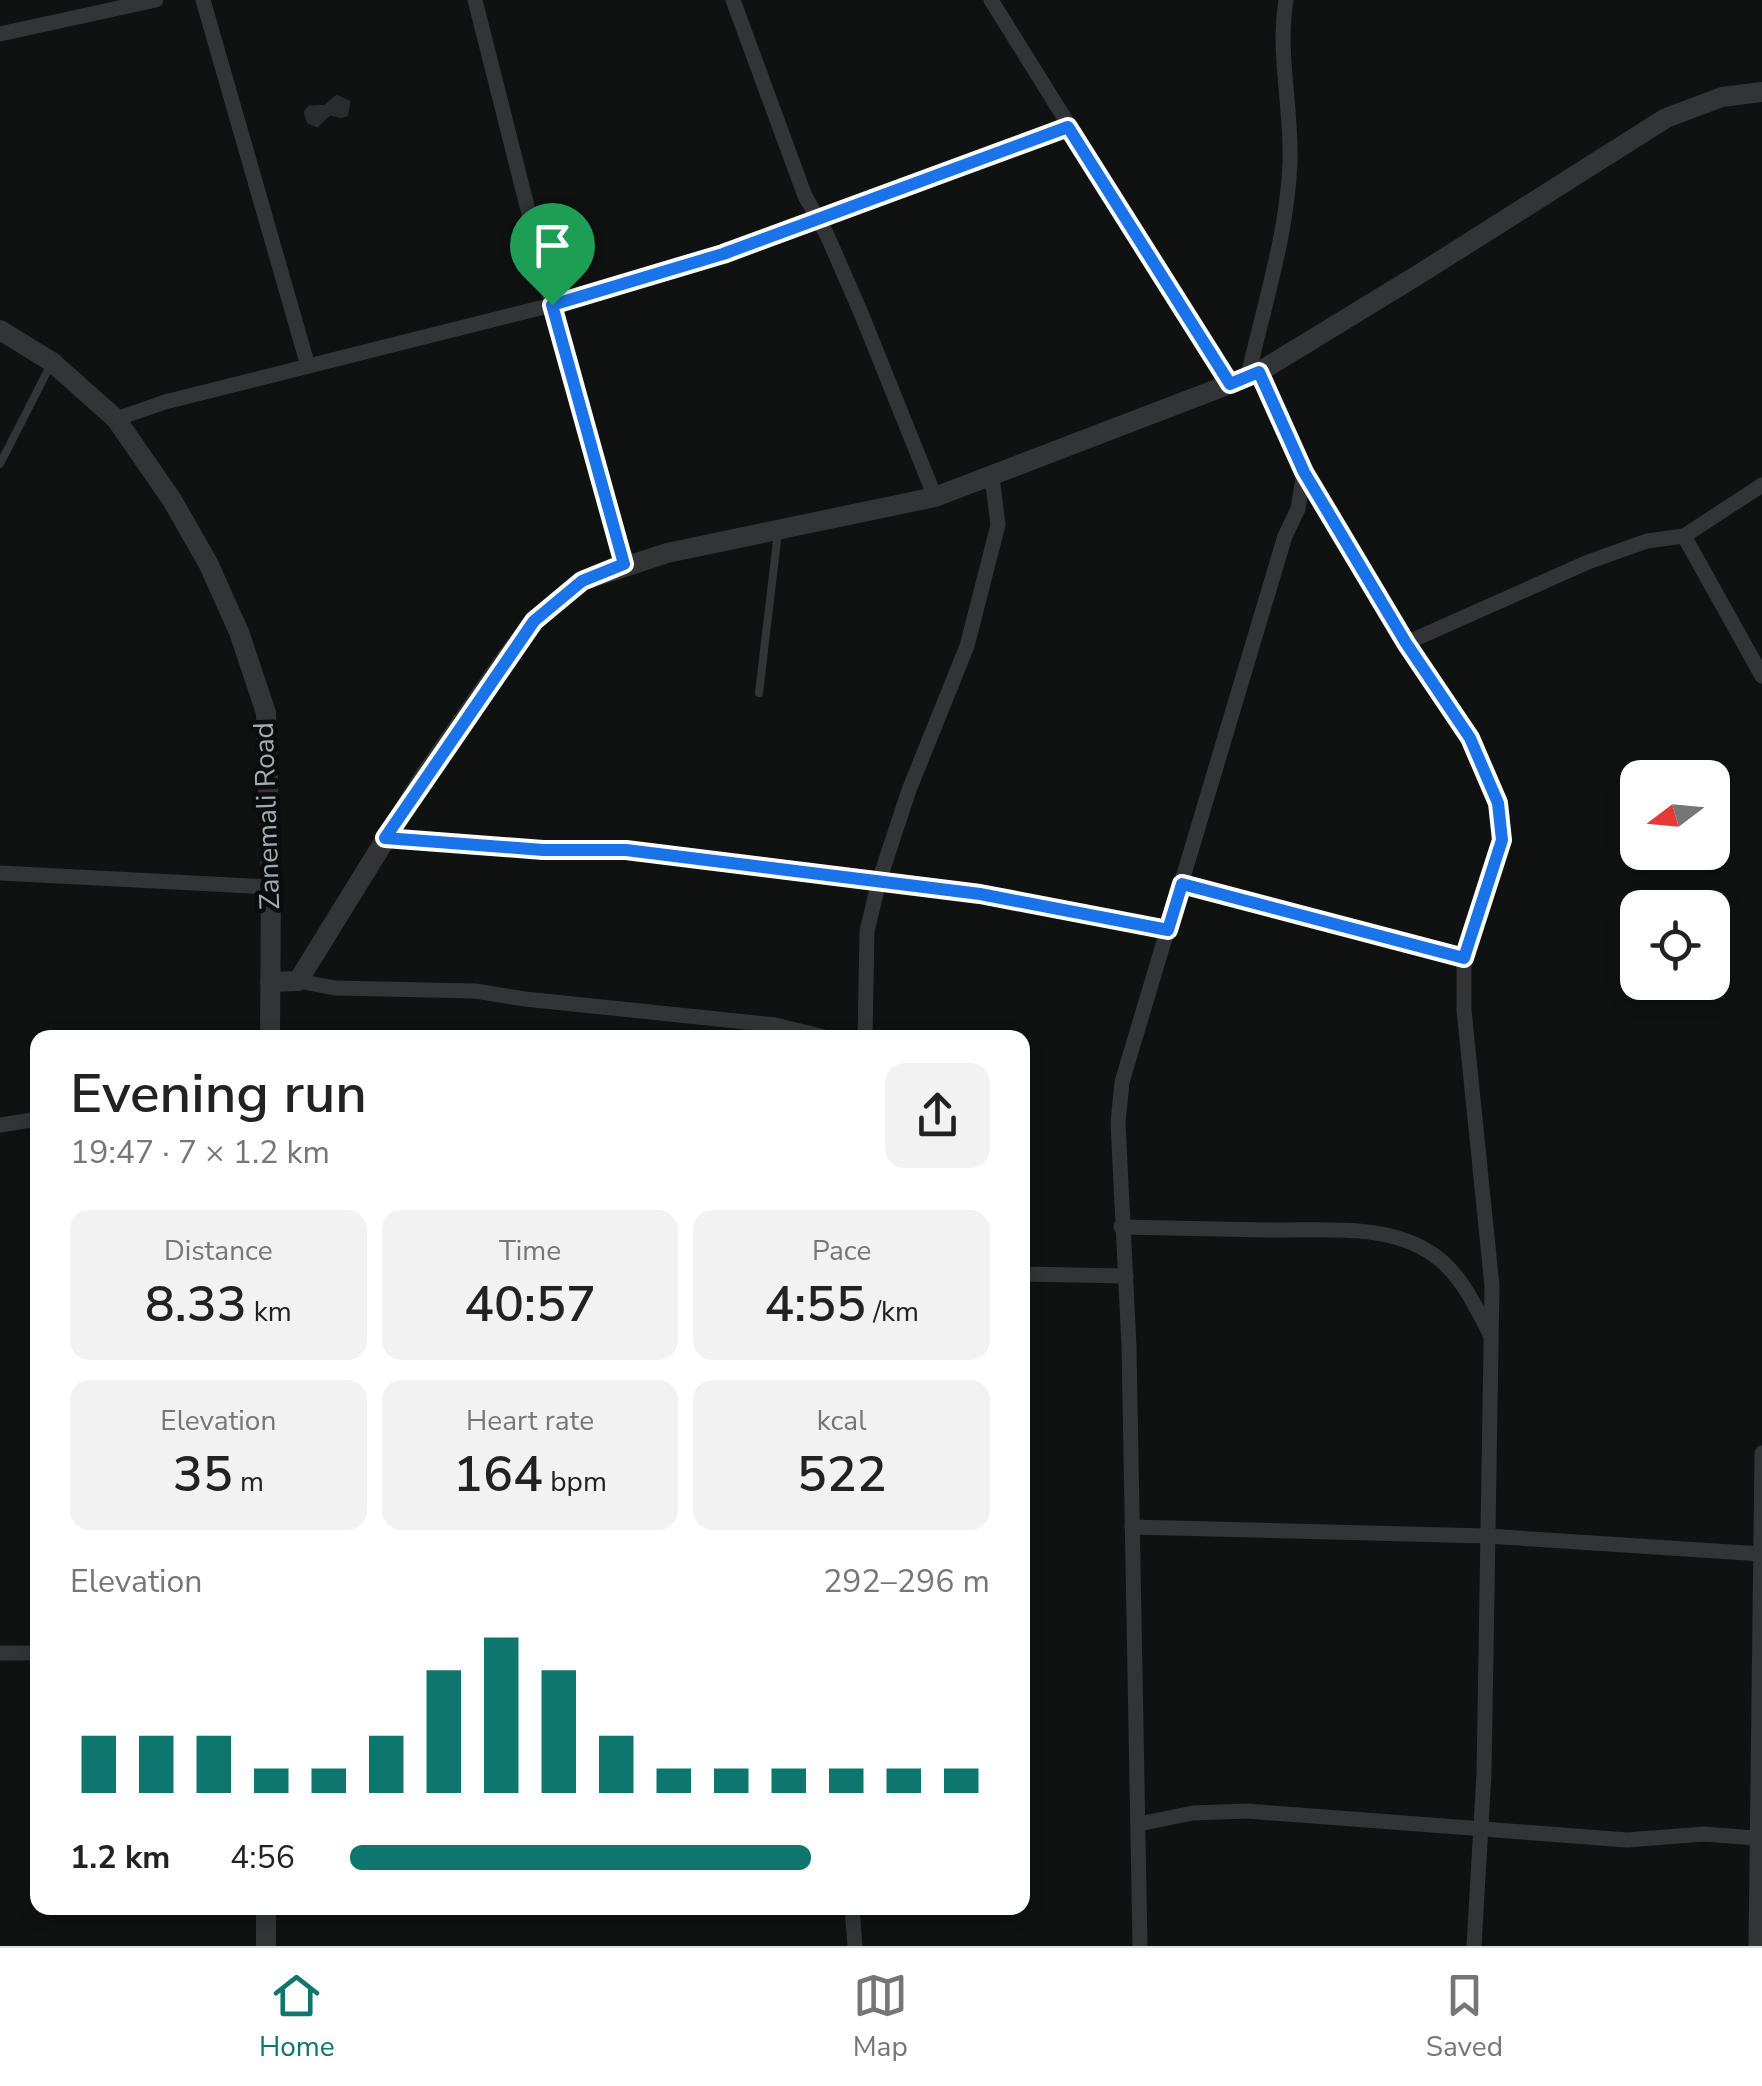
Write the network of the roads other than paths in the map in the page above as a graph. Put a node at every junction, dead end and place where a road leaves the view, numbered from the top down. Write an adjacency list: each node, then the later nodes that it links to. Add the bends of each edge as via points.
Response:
1 (156, 0): 7 (street)
2 (203, 0): 14 (street)
3 (475, 0): 11 (street)
4 (732, 0): 10 (street)
5 (991, 0): 9 (street)
6 (1286, 0): 15 (street, via 1286,202)
7 (0, 34)
8 (1762, 92): 15 (street, via 1666,118)
9 (1068, 127): 10 (street); 15 (street)
10 (818, 221): 11 (street); 21 (street)
11 (552, 305): 14 (street); 24 (street)
12 (0, 330): 13 (street, Zanemali Road)
13 (52, 362): 16 (street, Zanemali Road); 17 (lane)
14 (308, 366): 16 (street)
15 (1245, 377): 18 (street); 19 (street)
16 (116, 419): 32 (street, Zanemali Road, via 208,562 266,713)
17 (0, 464)
18 (1304, 472): 25 (street); 31 (street)
19 (992, 477): 21 (street); 30 (street, via 998,525 967,646)
20 (1762, 485): 23 (street)
21 (935, 498): 22 (street)
22 (778, 532): 24 (street); 27 (lane)
23 (1684, 536): 25 (street, via 1588,562); 26 (street)
24 (624, 564): 28 (street, via 582,581 534,621)
25 (1406, 643): 34 (street, via 1470,738 1502,817 1499,852)
26 (1762, 676)
27 (759, 693)
28 (385, 838): 30 (street, via 626,850); 35 (street)
29 (0, 872): 32 (street)
30 (879, 881): 33 (street); 39 (street, via 867,931)
31 (1182, 884): 33 (street); 34 (street)
32 (271, 888): 36 (street, Zanemali Road)
33 (1168, 930): 42 (street, via 1122,1082)
34 (1464, 958): 45 (street)
35 (298, 981): 36 (street); 38 (street, via 475,991)
36 (270, 982): 37 (street, Zanemali Road)
37 (270, 1030)
38 (796, 1030)
39 (865, 1030)
40 (30, 1121): 41 (street)
41 (0, 1125)
42 (1121, 1227): 44 (street); 45 (street, via 1402,1238 1450,1270)
43 (1030, 1274): 44 (street)
44 (1126, 1276): 47 (street)
45 (1492, 1336): 48 (street)
46 (1762, 1453): 49 (street)
47 (1132, 1527): 48 (street); 52 (street)
48 (1488, 1536): 49 (street); 53 (street)
49 (1762, 1554): 54 (street)
50 (0, 1653): 51 (street)
51 (30, 1654)
52 (1140, 1824): 53 (street, via 1247,1810); 59 (street)
53 (1479, 1829): 54 (street, via 1627,1840); 60 (street)
54 (1758, 1836): 61 (street)
55 (266, 1915): 57 (street)
56 (853, 1915): 58 (street)
57 (266, 1946)
58 (855, 1946)
59 (1140, 1946)
60 (1474, 1946)
61 (1756, 1946)

